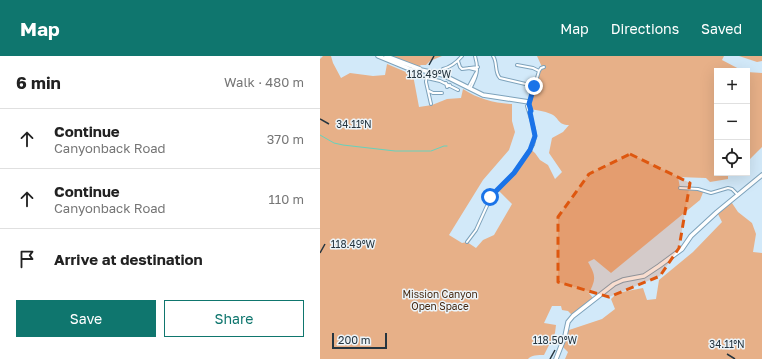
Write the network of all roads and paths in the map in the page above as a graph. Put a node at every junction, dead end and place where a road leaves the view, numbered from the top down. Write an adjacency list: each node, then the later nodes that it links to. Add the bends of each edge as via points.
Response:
1 (378, 56): 12 (street, via 412,70)
2 (386, 56): 12 (street)
3 (462, 56): 6 (street)
4 (475, 56): 8 (street)
5 (493, 56): 17 (street, via 500,78)
6 (458, 61): 10 (street, via 461,68); 11 (street)
7 (517, 65): 14 (street)
8 (478, 67): 10 (street); 13 (street)
9 (544, 67): 14 (street)
10 (469, 68): 13 (street)
11 (443, 69)
12 (421, 70): 15 (street)
13 (477, 71): 18 (street)
14 (539, 71): 17 (street)
15 (429, 72): 16 (street); 18 (street, via 443,75)
16 (427, 78): 19 (street, via 446,83); 20 (street)
17 (534, 86): 25 (street)
18 (469, 88): 25 (street)
19 (458, 90)
20 (429, 92): 21 (street); 23 (street)
21 (433, 93): 22 (street); 23 (street)
22 (442, 93)
23 (430, 95): 24 (street)
24 (431, 104)
25 (529, 106): 29 (street, via 535,136 530,150 514,173 490,197 476,230)
26 (762, 175): 28 (street)
27 (680, 188): 28 (street, via 712,193 728,188)
28 (738, 195): 30 (street, via 691,236 682,249 659,266 644,276 614,284 572,316)
29 (467, 242)
30 (556, 359)

